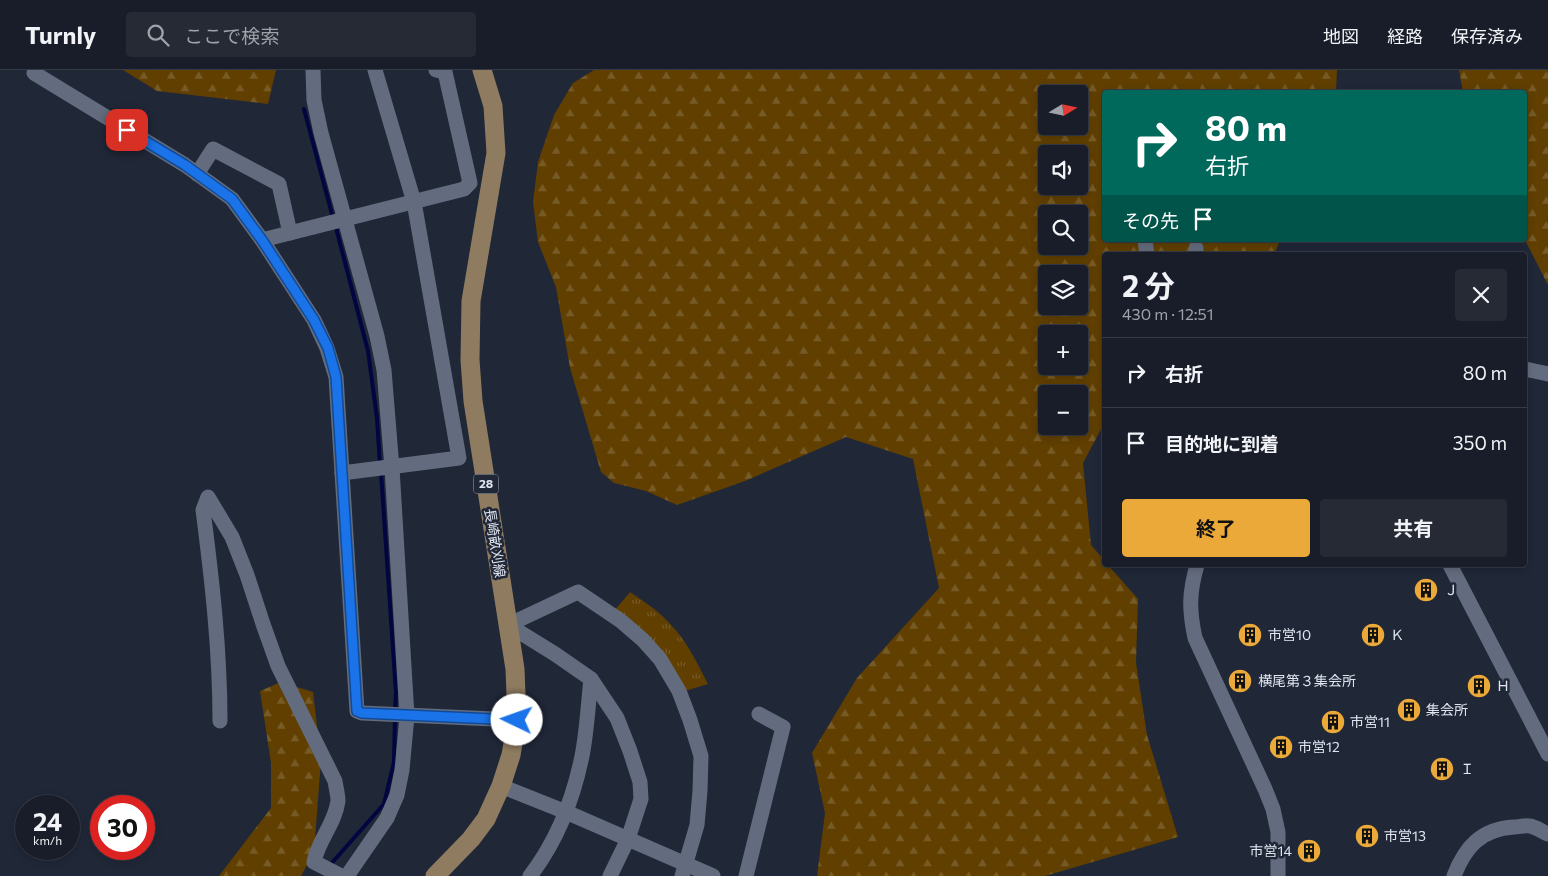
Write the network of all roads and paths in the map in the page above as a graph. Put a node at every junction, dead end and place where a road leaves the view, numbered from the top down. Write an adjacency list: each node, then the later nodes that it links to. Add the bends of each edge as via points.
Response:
1 (313, 70): 8 (street, via 319,125)
2 (375, 70): 7 (street)
3 (436, 70): 7 (street, via 445,72 470,183 464,189)
4 (482, 70): 17 (main road, 長崎畝刈線 / 28, via 493,106 496,154 471,301 470,360 473,401)
5 (34, 73): 6 (street)
6 (196, 174): 9 (street, via 213,149 278,184); 10 (street, via 232,199)
7 (414, 202): 8 (street); 13 (street, via 459,458)
8 (344, 219): 9 (street); 13 (street, via 381,353)
9 (290, 233): 10 (street)
10 (262, 240): 14 (street, via 314,320 328,348 336,377)
11 (1527, 369): 12 (street)
12 (1548, 374)
13 (391, 468): 14 (street); 20 (street)
14 (342, 473): 20 (street, via 357,711)
15 (1196, 567): 35 (street, via 1190,615 1195,638 1273,809 1278,832)
16 (1451, 567): 23 (street)
17 (508, 625): 18 (street); 21 (main road, 長崎畝刈線 / 28, via 515,669); 28 (street, via 578,592 621,621 660,659 679,691 701,756 697,825)
18 (591, 680): 25 (street, via 582,756); 27 (street, via 617,718 640,782 641,799)
19 (759, 714): 34 (street, via 783,727)
20 (405, 715): 21 (street); 29 (street, via 402,770 397,795 387,818)
21 (517, 720): 24 (main road, 長崎畝刈線 / 28)
22 (220, 721): 29 (street, via 215,613 203,510 208,497 232,537 278,666 335,781 338,800 333,820 316,850 314,862)
23 (1548, 754)
24 (501, 786): 25 (street); 30 (main road, 長崎畝刈線 / 28, via 476,832)
25 (566, 812): 27 (street); 31 (street, via 555,839)
26 (1547, 833): 36 (street, via 1530,826 1506,827 1486,833 1460,860)
27 (628, 839): 28 (street); 32 (street)
28 (683, 870): 33 (street)
29 (336, 872)
30 (435, 876)
31 (530, 876)
32 (610, 876)
33 (713, 876)
34 (746, 876)
35 (1278, 876)
36 (1454, 876)

